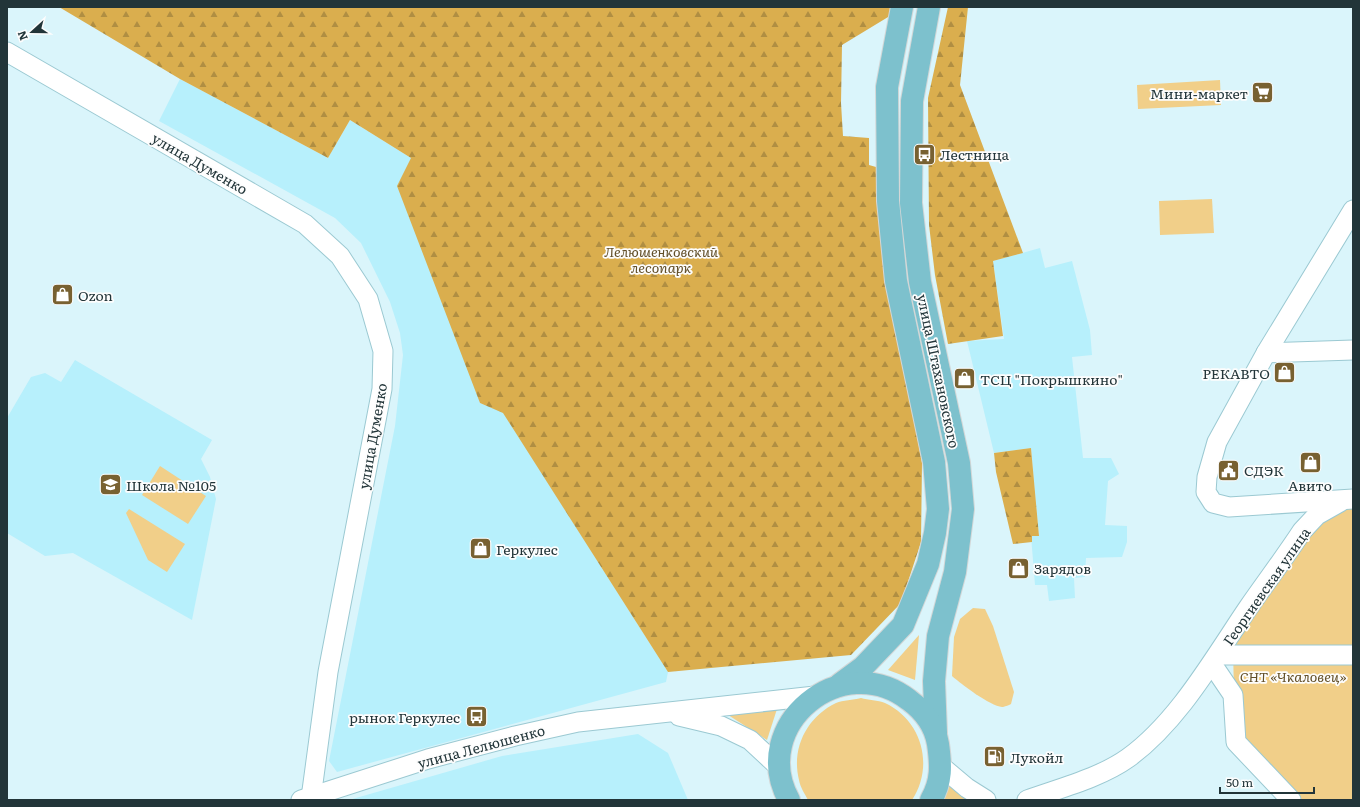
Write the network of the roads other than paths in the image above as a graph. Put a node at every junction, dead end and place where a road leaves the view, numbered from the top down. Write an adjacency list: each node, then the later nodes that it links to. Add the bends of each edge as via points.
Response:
1 (902, 7): 10 (main road, улица Штахановского, via 887,87 888,201 896,281 934,462 938,509 928,564 903,625 863,667)
2 (929, 7): 13 (main road, улица Штахановского, via 912,101 911,203 920,282 959,463 963,509 955,572 938,636 934,681)
3 (7, 52): 16 (street, улица Думенко, via 305,224 340,256 368,299 383,351 382,389)
4 (1353, 210): 6 (street, Георгиевская улица)
5 (1353, 350): 6 (street)
6 (1266, 352): 7 (street, Георгиевская улица, via 1217,442 1207,477 1206,492 1213,503 1229,507)
7 (1349, 499): 9 (street, Георгиевская улица, via 1317,514 1302,531)
8 (1353, 655): 9 (street)
9 (1215, 659): 17 (street, Георгиевская улица, via 1170,717 1127,758 1088,778); 21 (street, via 1233,695 1236,742)
10 (840, 684): 11 (main road); 13 (main road, via 870,682 898,691 920,708)
11 (815, 696): 12 (street, улица Лелюшенко); 14 (main road, via 798,711 785,734 780,750)
12 (668, 713): 14 (street, via 721,726 750,740); 16 (street, улица Лелюшенко, via 578,722 515,736 428,759)
13 (936, 733): 15 (main road)
14 (780, 767): 18 (main road)
15 (942, 767): 19 (main road, via 936,792); 20 (street)
16 (305, 799)
17 (1027, 799)
18 (789, 800)
19 (931, 800)
20 (986, 800)
21 (1291, 800)

